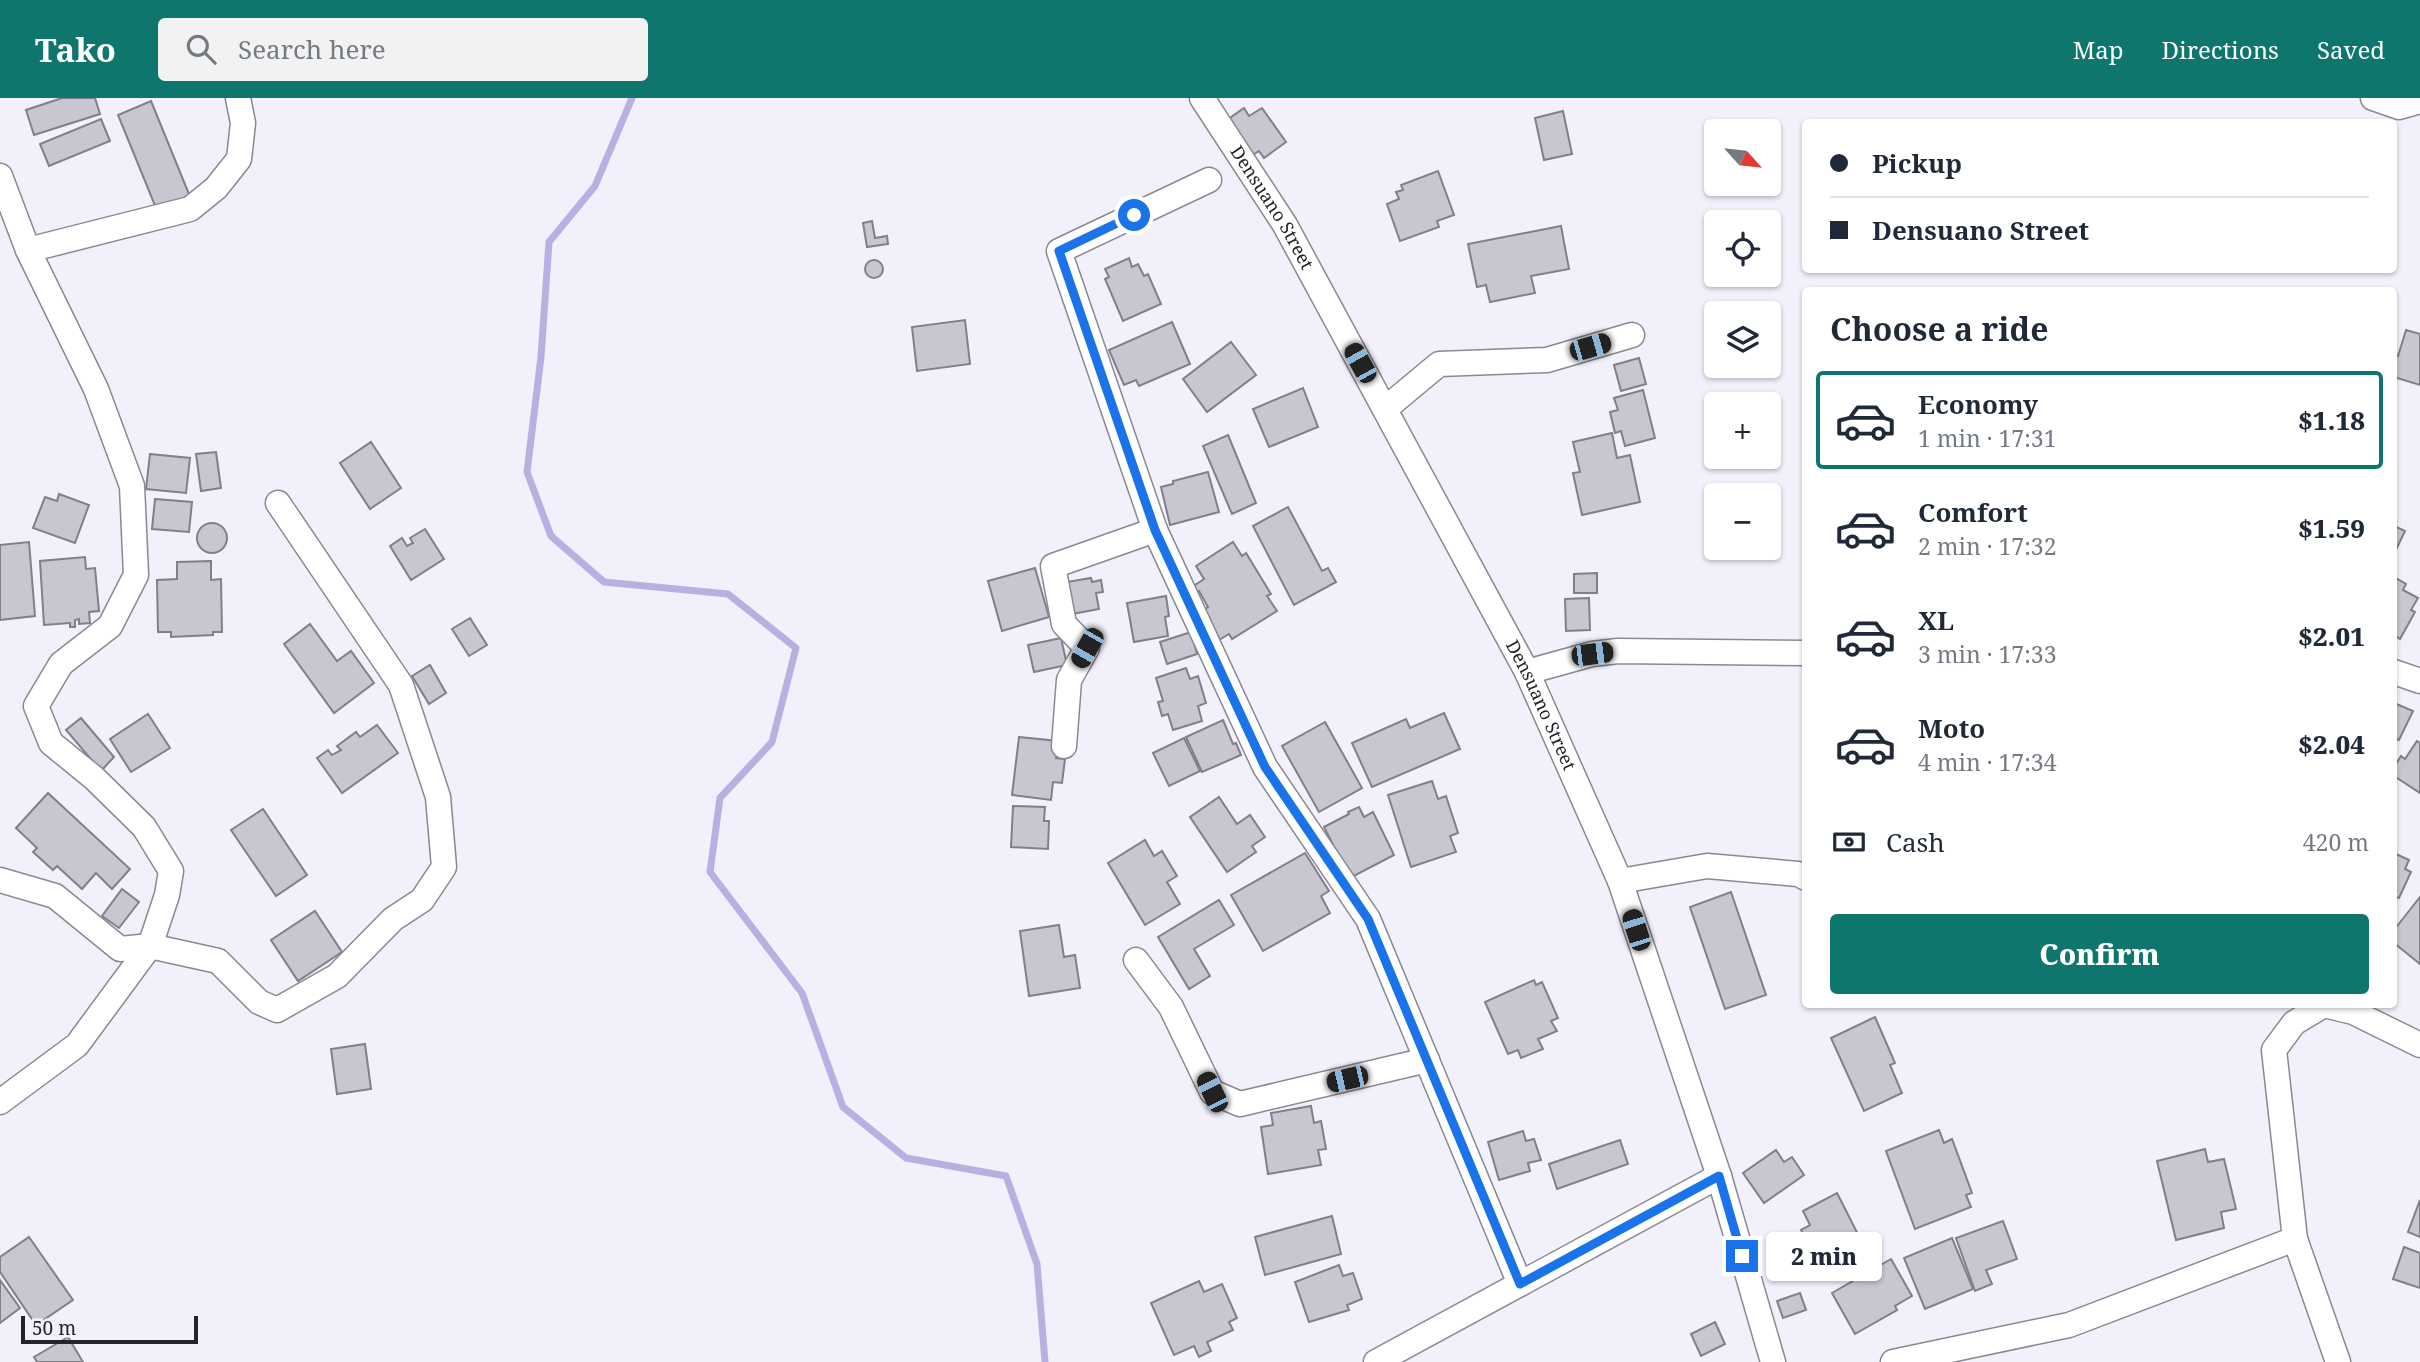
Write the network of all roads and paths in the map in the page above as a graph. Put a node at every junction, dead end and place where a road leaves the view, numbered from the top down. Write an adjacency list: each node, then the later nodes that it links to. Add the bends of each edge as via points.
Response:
1 (238, 98): 7 (street, via 243,123 239,159 216,188 190,209)
2 (1202, 98): 9 (street, Densuano Street, via 1285,225)
3 (2373, 98): 4 (street, via 2399,107)
4 (2420, 101)
5 (0, 176): 7 (street)
6 (1209, 180): 11 (street, via 1059,251)
7 (28, 250): 20 (street, via 96,389 132,486 136,575 110,626 61,664 36,706 51,743 144,827 171,871)
8 (1632, 335): 9 (street, via 1547,360 1439,364)
9 (1385, 409): 13 (street, Densuano Street)
10 (278, 503): 20 (street, via 401,685 438,797 444,867 422,900 393,919 337,976 277,1010 259,1002 218,961)
11 (1155, 530): 16 (street, via 1053,566 1064,624 1087,648 1069,680); 25 (street, via 1265,767 1368,919)
12 (1802, 653): 13 (street, via 1618,651)
13 (1527, 672): 19 (street, Densuano Street)
14 (2397, 673): 15 (street)
15 (2420, 681)
16 (1064, 746)
17 (1802, 876): 19 (street, via 1707,866)
18 (0, 880): 20 (street, via 55,896 120,949)
19 (1620, 881): 27 (street, Densuano Street)
20 (150, 946): 26 (street, via 78,1045)
21 (1136, 960): 25 (street, via 1171,1007 1212,1092 1240,1104)
22 (2319, 1008): 28 (street, via 2294,1023 2274,1050)
23 (2336, 1008): 24 (street)
24 (2420, 1045)
25 (1427, 1060): 29 (street)
26 (0, 1102)
27 (1719, 1176): 29 (street); 31 (street, Densuano Street)
28 (2295, 1238): 32 (street, via 2069,1325); 33 (street)
29 (1520, 1284): 30 (street)
30 (1376, 1362)
31 (1773, 1362)
32 (1893, 1362)
33 (2338, 1362)

